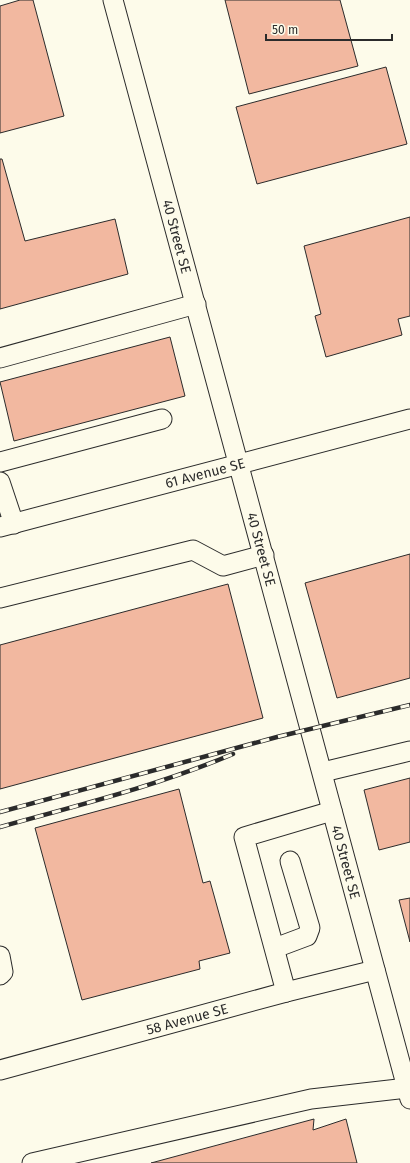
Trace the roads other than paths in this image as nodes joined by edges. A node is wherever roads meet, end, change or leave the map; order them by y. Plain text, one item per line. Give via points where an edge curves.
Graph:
1 (113, 0) edge
2 (196, 304) junction
3 (0, 358) edge
4 (162, 419) dead end
5 (410, 419) edge
6 (0, 462) edge
7 (240, 464) junction
8 (0, 482) edge
9 (7, 526) edge
10 (264, 555) junction
11 (0, 598) edge
12 (410, 751) edge
13 (322, 772) junction
14 (332, 811) junction
15 (290, 861) dead end
16 (275, 948) junction
17 (0, 956) edge
18 (375, 970) junction
19 (0, 975) edge
20 (286, 992) junction
21 (0, 1070) edge
22 (409, 1093) edge
23 (32, 1163) edge

1 - 2 street, 40 Street SE
2 - 3 street
2 - 7 street, 40 Street SE
4 - 6 street
5 - 7 street, 61 Avenue SE
7 - 9 street, 61 Avenue SE
7 - 10 street, 40 Street SE
8 - 9 street
10 - 11 street via 223,566 193,550
10 - 13 street, 40 Street SE
12 - 13 street
13 - 14 street, 40 Street SE
14 - 16 street via 244,837
14 - 18 street, 40 Street SE
15 - 16 street via 310,928 307,936
16 - 20 street
17 - 19 street via 3,972
18 - 20 street, 58 Avenue SE
18 - 22 street, 40 Street SE
20 - 21 street, 58 Avenue SE
22 - 23 street via 311,1099

